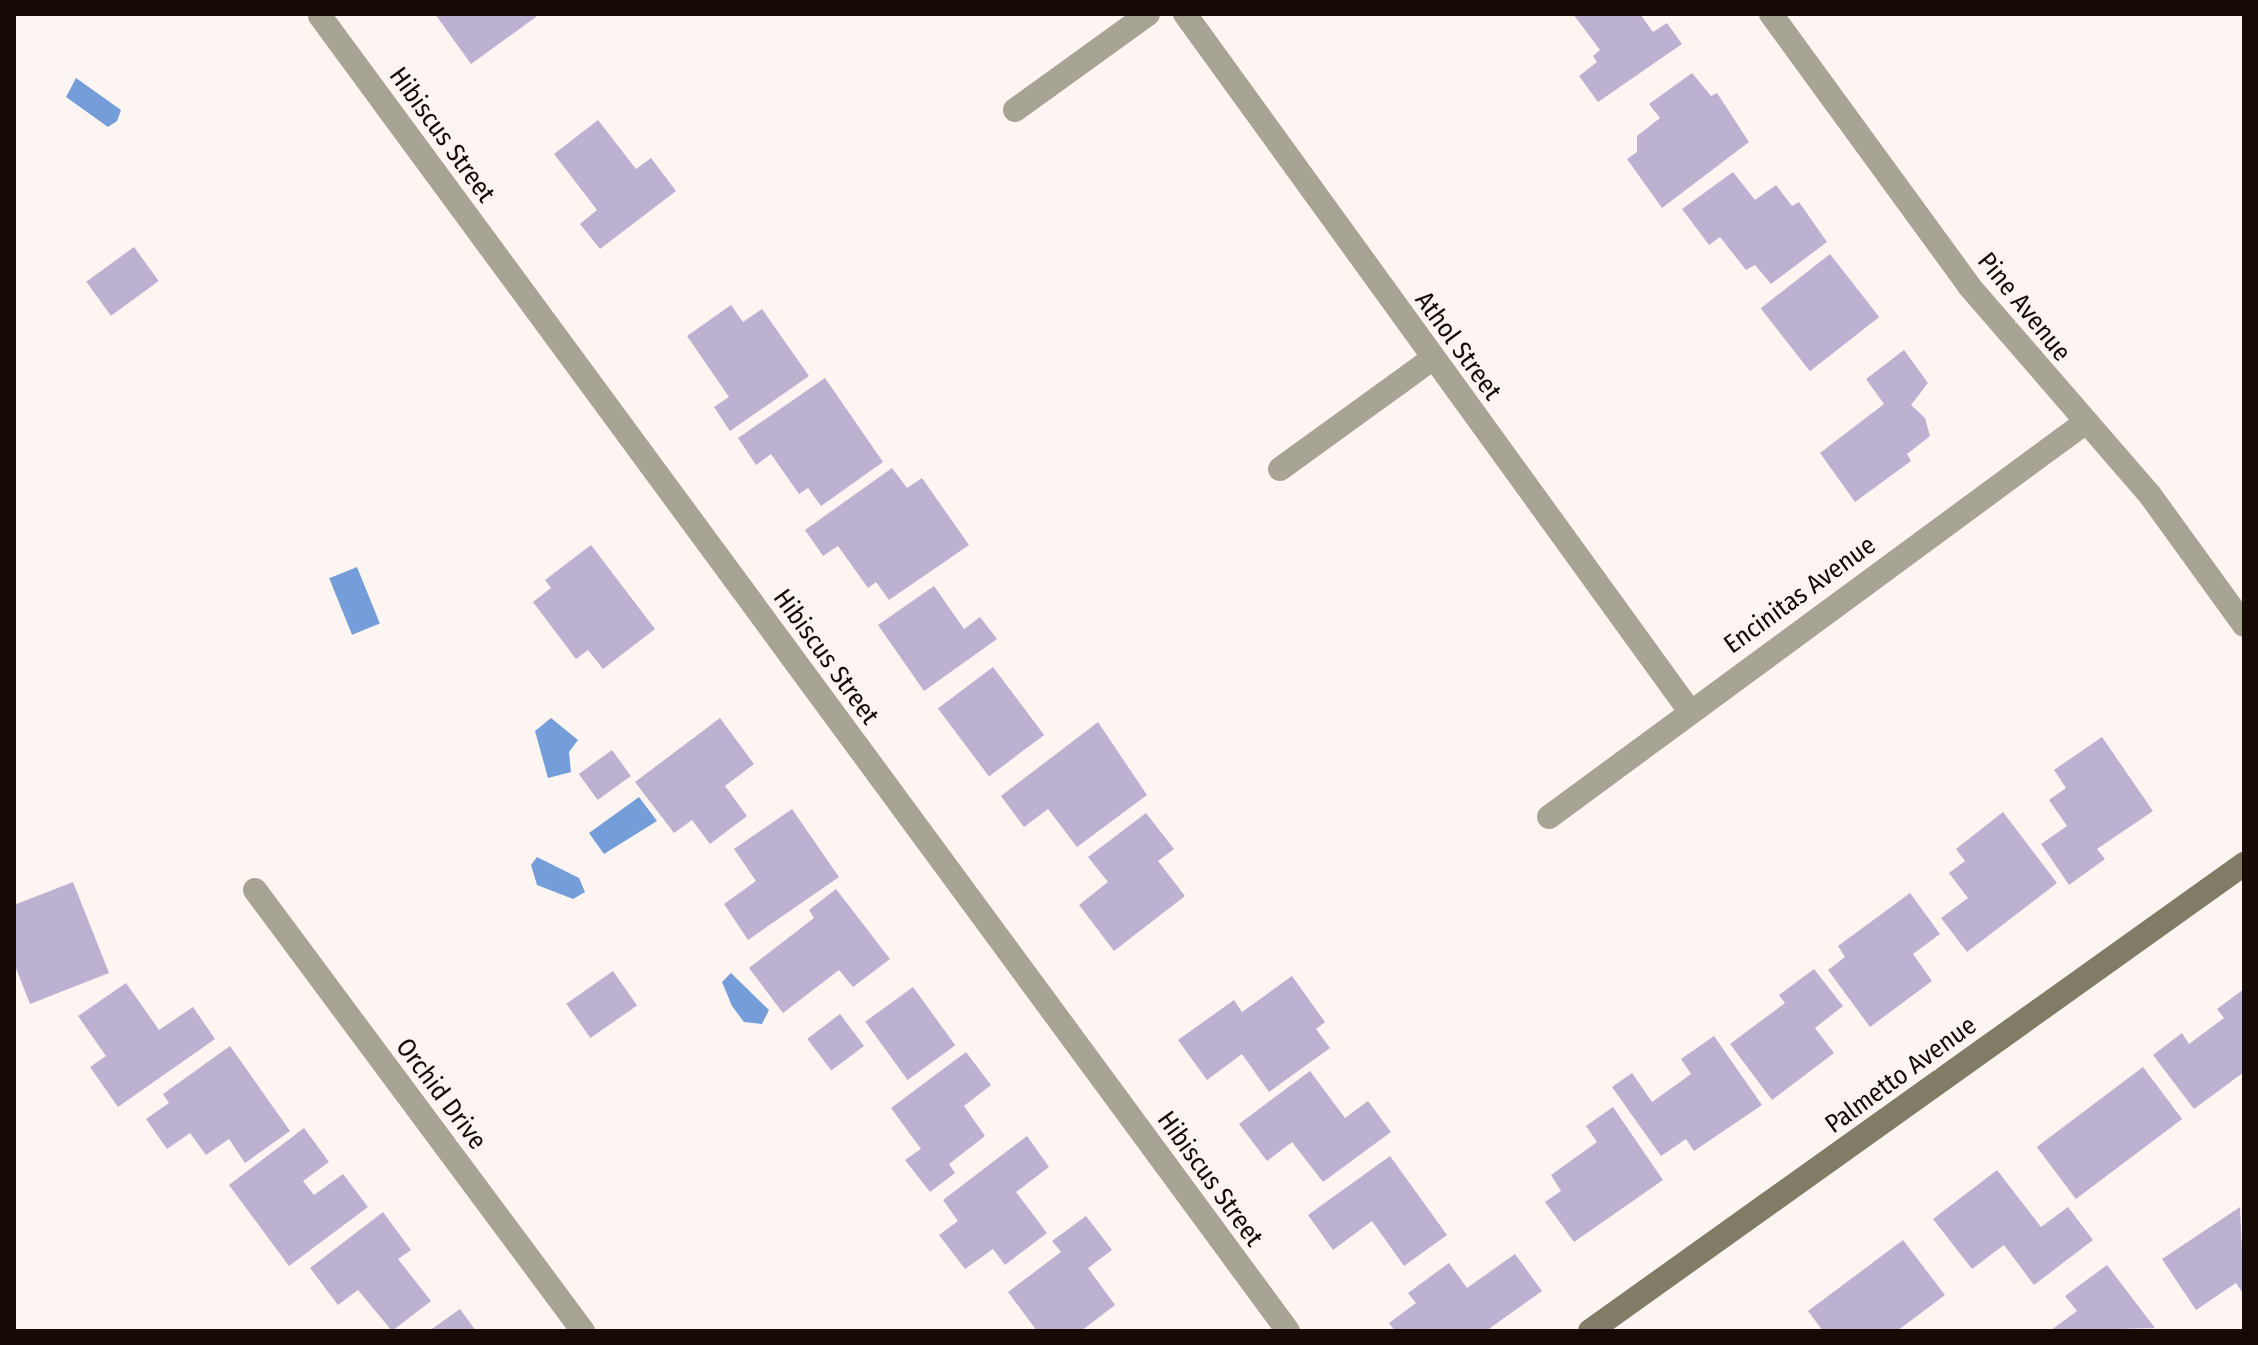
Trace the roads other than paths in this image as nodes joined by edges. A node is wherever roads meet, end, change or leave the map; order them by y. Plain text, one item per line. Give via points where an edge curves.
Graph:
1 (1148, 14) edge
2 (1185, 14) edge
3 (1771, 14) edge
4 (320, 16) dead end
5 (1015, 110) dead end
6 (1432, 359) junction
7 (2086, 422) junction
8 (1280, 469) dead end
9 (2244, 625) edge
10 (1689, 710) junction
11 (1549, 817) dead end
12 (2244, 864) edge
13 (255, 890) dead end
14 (583, 1331) edge
15 (1288, 1331) edge
16 (1590, 1331) edge

1 - 5 street
2 - 6 street, Athol Street
3 - 7 street, Pine Avenue via 1969,286
4 - 15 street, Hibiscus Street
6 - 8 street
6 - 10 street, Athol Street
7 - 9 street, Pine Avenue via 2150,495
7 - 10 street, Encinitas Avenue
10 - 11 street, Encinitas Avenue
12 - 16 street, Palmetto Avenue
13 - 14 street, Orchid Drive

